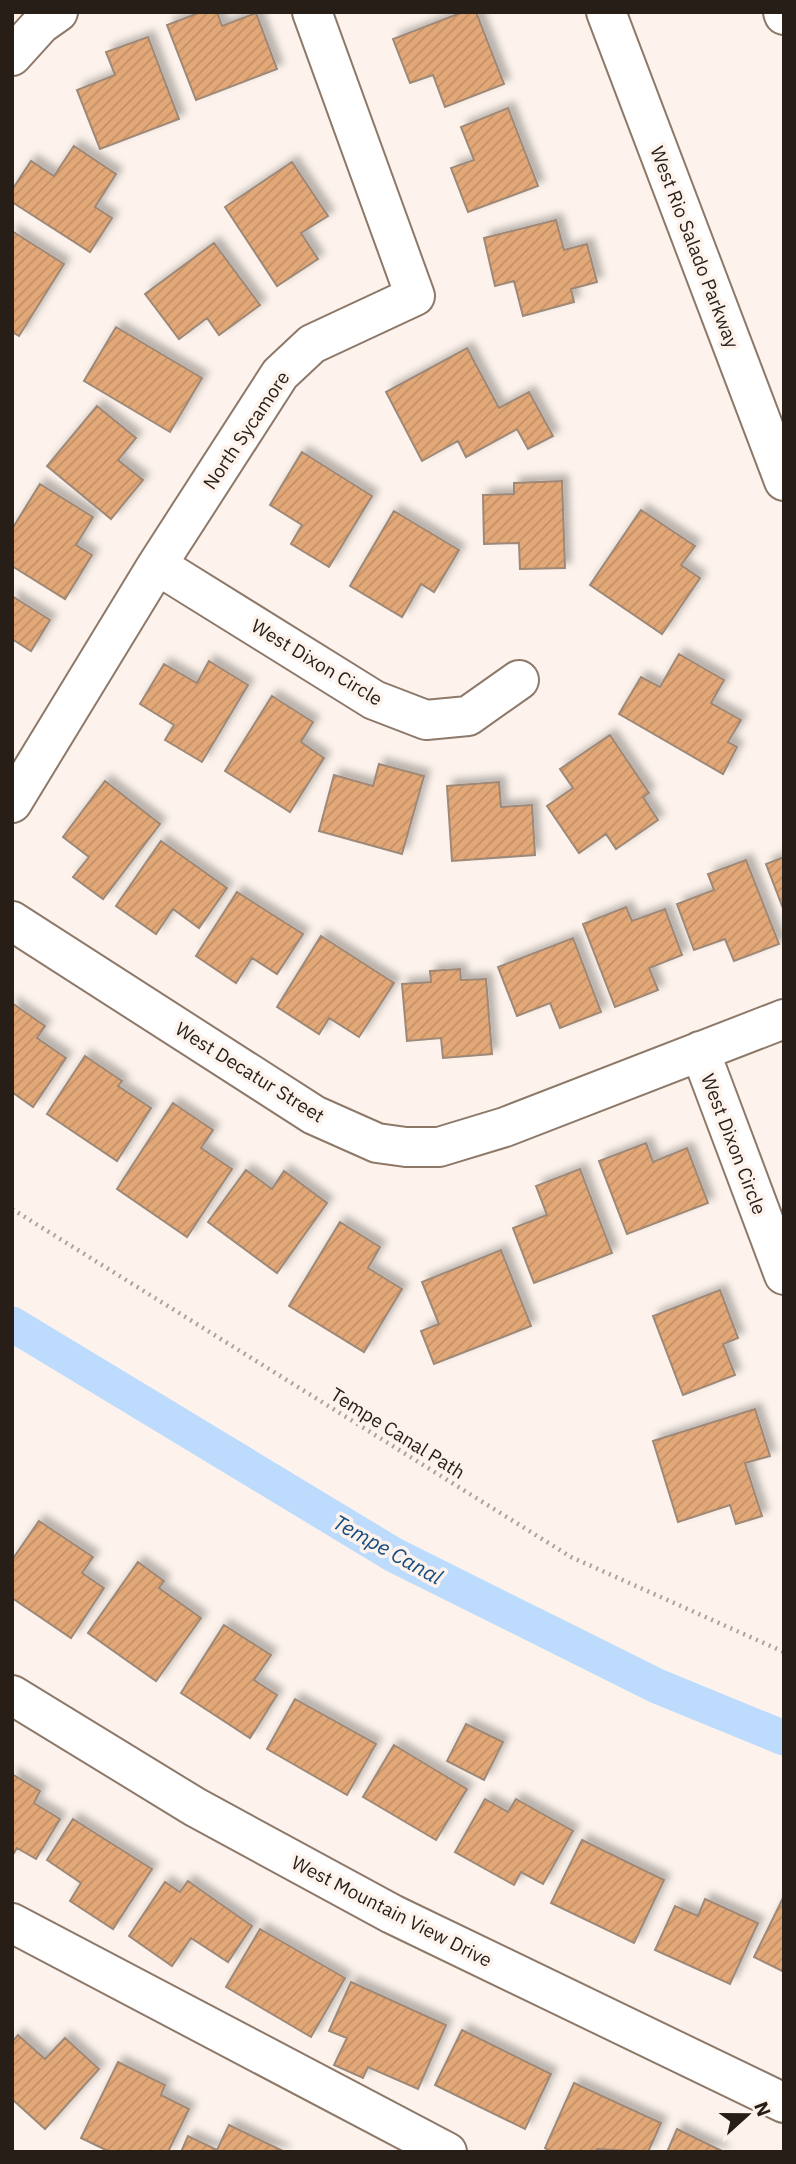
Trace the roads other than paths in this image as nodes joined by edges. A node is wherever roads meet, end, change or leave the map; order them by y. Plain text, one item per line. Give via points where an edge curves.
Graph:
1 (58, 12) edge
2 (312, 12) edge
3 (606, 12) edge
4 (12, 56) edge
5 (784, 481) edge
6 (157, 565) junction
7 (519, 680) dead end
8 (12, 803) edge
9 (12, 921) edge
10 (784, 1019) edge
11 (700, 1051) junction
12 (784, 1275) edge
13 (12, 1695) edge
14 (12, 1923) edge
15 (784, 2103) edge
16 (447, 2152) edge

1 - 4 street
2 - 6 street, North Sycamore via 415,296 312,344 280,374
3 - 5 street, West Rio Salado Parkway
6 - 7 street, West Dixon Circle via 374,700 426,720 468,716
6 - 8 street, North Sycamore
9 - 11 street, West Decatur Street via 314,1115 377,1143 439,1147 505,1127
10 - 11 street, West Decatur Street
11 - 12 street, West Dixon Circle
13 - 15 street, West Mountain View Drive via 195,1807 392,1914
14 - 16 street

